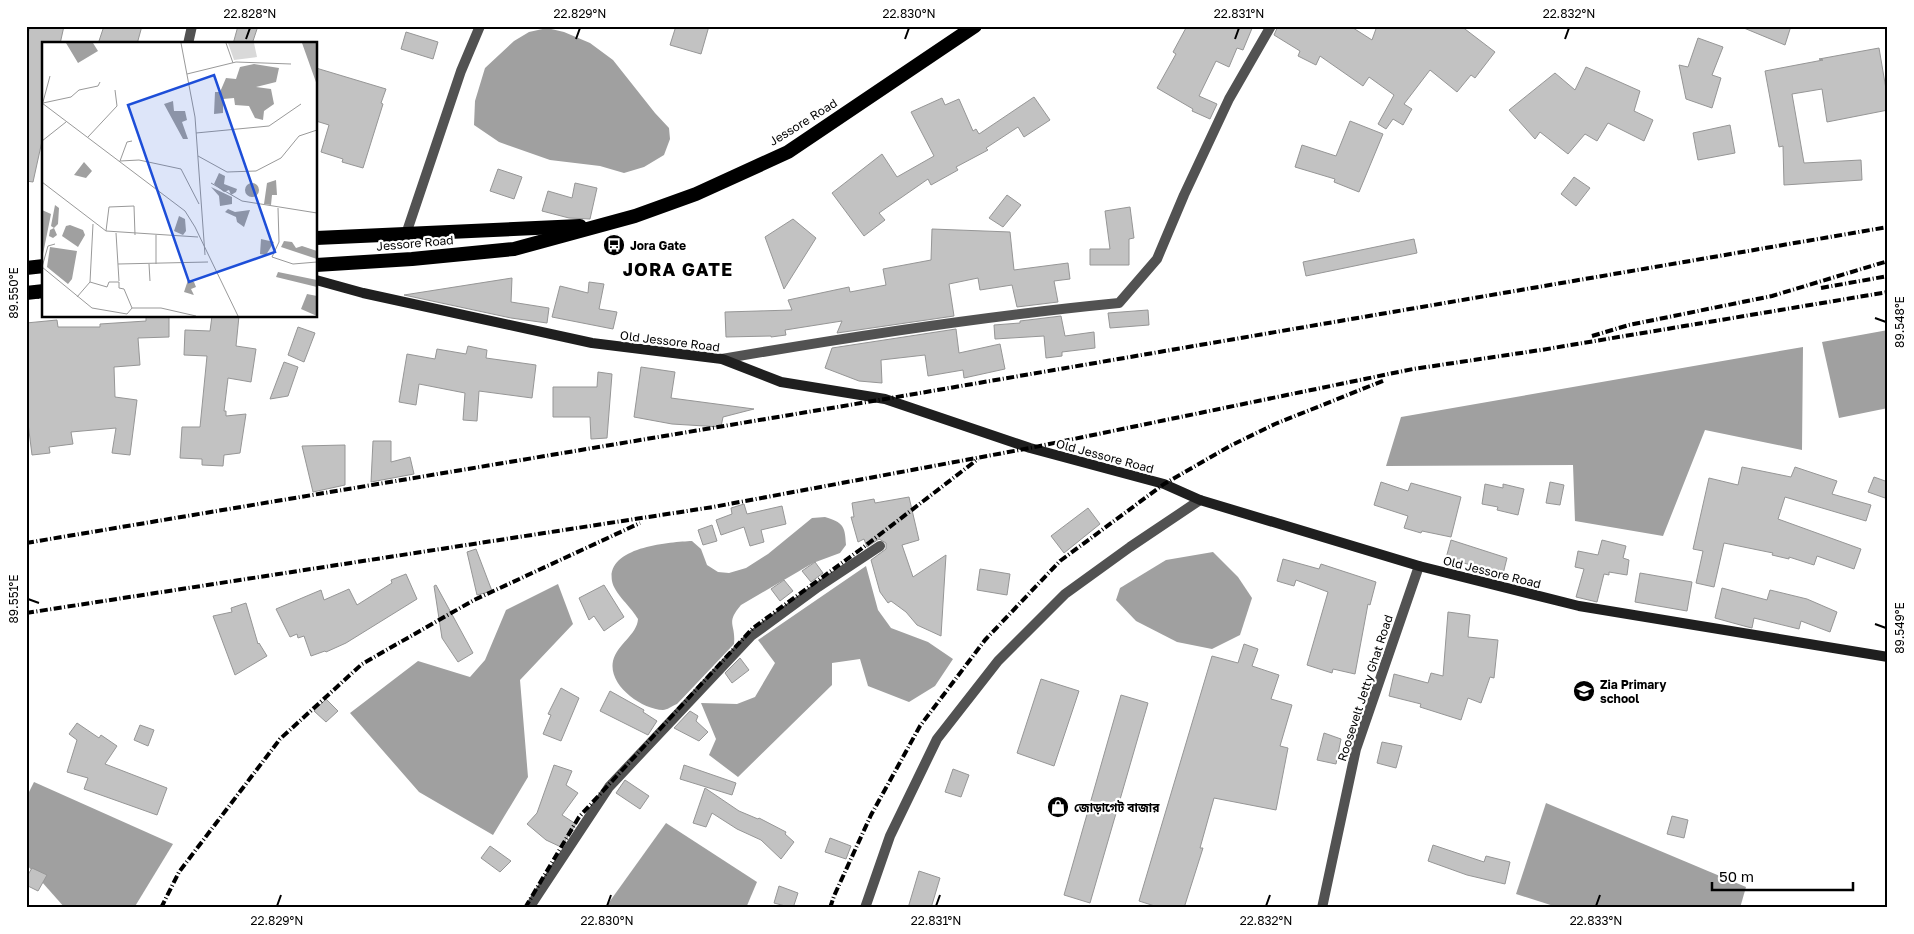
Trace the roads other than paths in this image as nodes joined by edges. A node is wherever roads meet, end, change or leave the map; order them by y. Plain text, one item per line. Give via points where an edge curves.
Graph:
1 (192, 26) edge
2 (480, 26) edge
3 (975, 26) edge
4 (1271, 26) edge
5 (188, 42) edge
6 (604, 225) junction
7 (406, 234) junction
8 (318, 238) edge
9 (318, 265) edge
10 (42, 266) edge
11 (26, 268) edge
12 (318, 281) edge
13 (42, 291) edge
14 (26, 293) edge
15 (722, 359) junction
16 (1200, 500) junction
17 (880, 546) dead end
18 (1419, 566) junction
19 (1888, 656) edge
20 (529, 908) edge
21 (865, 908) edge
22 (1322, 908) edge

1 - 5 street
2 - 7 street via 461,71
3 - 6 highway, Jessore Road via 788,152 696,194
4 - 15 street via 1228,99 1157,260 1118,303 839,338
6 - 7 highway, Jessore Road
6 - 9 highway, Jessore Road via 514,249
7 - 8 highway, Jessore Road
10 - 11 highway
12 - 15 main road, Old Jessore Road via 592,343
13 - 14 highway
15 - 16 main road, Old Jessore Road via 782,382 885,399 1030,448 1164,484
16 - 18 main road, Old Jessore Road
16 - 21 street via 1065,594 998,661 937,739 890,836
17 - 20 street via 751,636 609,787
18 - 19 main road, Old Jessore Road via 1579,606
18 - 22 street, Roosevelt Jetty Ghat Road via 1356,749

